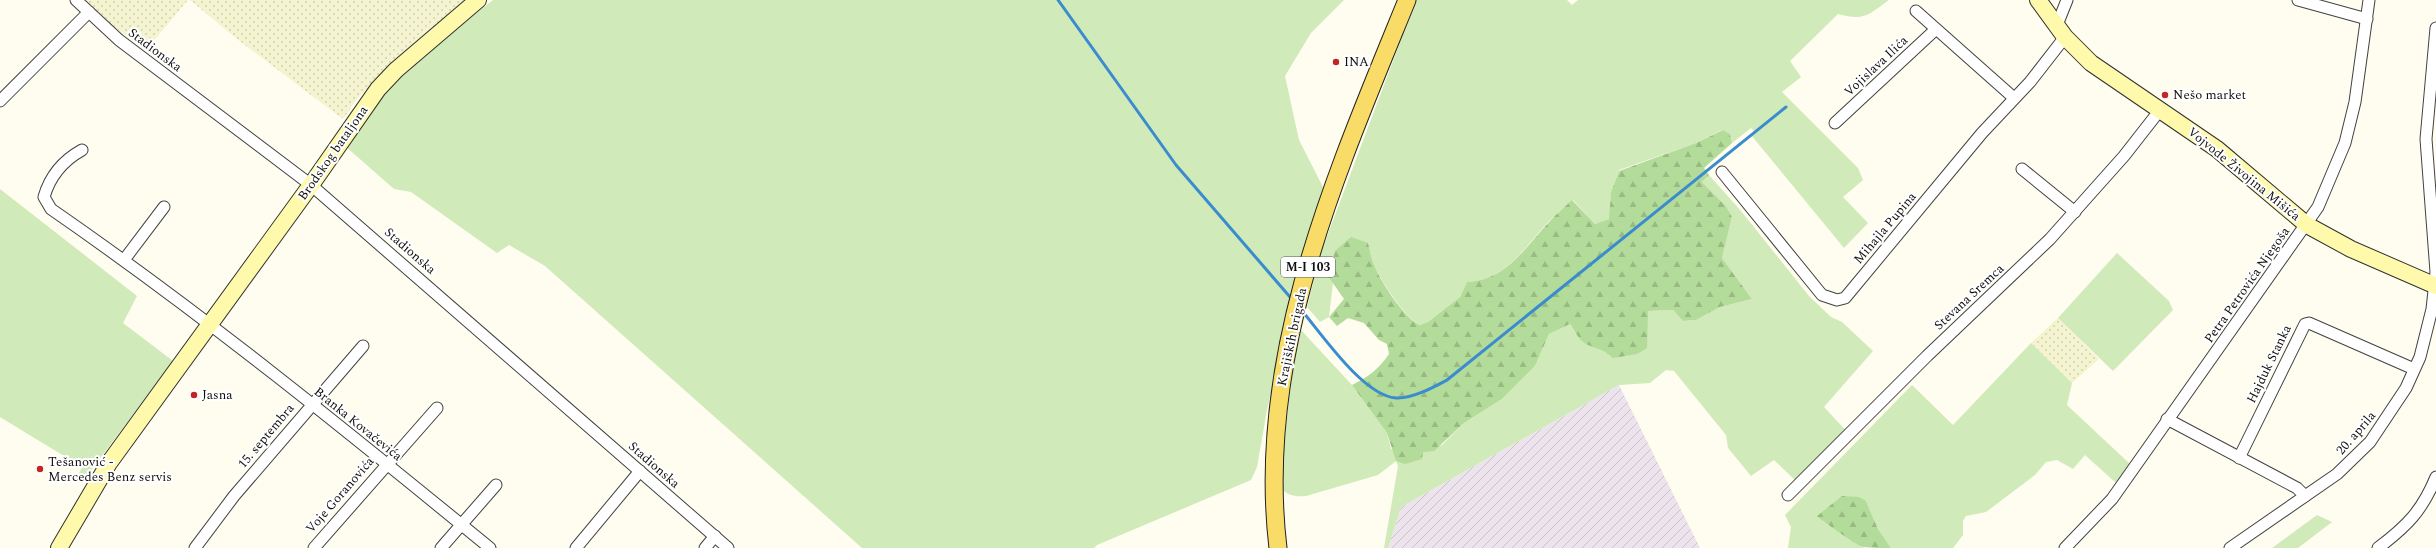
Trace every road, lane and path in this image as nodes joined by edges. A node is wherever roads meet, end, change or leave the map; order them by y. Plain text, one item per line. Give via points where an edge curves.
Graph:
1 (76, 0) edge
2 (478, 0) edge
3 (1407, 0) edge
4 (2038, 0) edge
5 (2067, 0) edge
6 (2298, 0) edge
7 (2369, 0) edge
8 (1916, 11) dead end
9 (89, 12) junction
10 (2367, 19) junction
11 (2436, 28) edge
12 (1935, 30) junction
13 (2061, 31) junction
14 (2014, 98) junction
15 (0, 101) edge
16 (2160, 110) junction
17 (1835, 123) dead end
18 (82, 150) dead end
19 (2022, 169) dead end
20 (1722, 172) dead end
21 (311, 185) junction
22 (164, 208) dead end
23 (2075, 212) junction
24 (2307, 225) junction
25 (124, 260) junction
26 (2436, 286) edge
27 (208, 324) junction
28 (363, 346) dead end
29 (2414, 369) junction
30 (311, 404) junction
31 (437, 408) dead end
32 (2167, 419) junction
33 (2239, 458) junction
34 (386, 464) junction
35 (640, 471) junction
36 (2436, 477) edge
37 (496, 485) dead end
38 (1788, 495) dead end
39 (2305, 496) junction
40 (462, 525) junction
41 (715, 536) junction
42 (59, 548) edge
43 (195, 548) edge
44 (314, 548) edge
45 (441, 548) edge
46 (490, 548) edge
47 (576, 548) edge
48 (705, 548) edge
49 (728, 548) edge
50 (1278, 548) edge
51 (2065, 548) edge
52 (2230, 548) edge
53 (2378, 548) edge

1 - 9 street, Stadionska
2 - 21 street, Brodskog bataljona via 396,70 378,89
3 - 50 main road, Krajiških brigada / M-I 103 via 1350,140 1292,323 1280,392 1273,463 1273,499
4 - 13 street, Vojvode Živojina Mišića
5 - 13 street, Mihajla Pupina
6 - 10 street
7 - 10 street, Petra Petrovića Njegoša
8 - 12 street
9 - 15 street
9 - 21 street, Stadionska via 119,40
10 - 24 street, Petra Petrovića Njegoša via 2355,102 2345,143 2333,174
11 - 26 street, 20. aprila via 2426,139
12 - 14 street
12 - 17 street, Vojislava Ilića
13 - 14 street, Mihajla Pupina via 2030,82
13 - 16 street, Vojvode Živojina Mišića via 2096,66
14 - 20 street, Mihajla Pupina via 1845,298 1837,300 1822,295
16 - 23 street, Stevana Sremca
16 - 24 street, Vojvode Živojina Mišića via 2217,149
18 - 25 street via 64,161 47,186 44,197 51,209
19 - 23 street
21 - 27 street, Brodskog bataljona
21 - 35 street, Stadionska
22 - 25 street
23 - 38 street, Stevana Sremca
24 - 26 street, Vojvode Živojina Mišića via 2351,249
24 - 32 street, Petra Petrovića Njegoša
25 - 27 street
26 - 29 street, 20. aprila via 2422,350
27 - 30 street, Branka Kovačevića
27 - 42 street, Brodskog bataljona via 109,463
28 - 30 street, 15. septembra
29 - 33 street, Hajduk Stanka via 2309,323 2305,324
29 - 39 street, 20. aprila via 2406,388 2370,442 2337,474
30 - 34 street, Branka Kovačevića
30 - 43 street, 15. septembra via 234,496
31 - 34 street, Voje Goranovića
32 - 33 street
32 - 51 street, Petra Petrovića Njegoša via 2112,499
33 - 39 street via 2297,488
34 - 40 street, Branka Kovačevića
34 - 44 street, Voje Goranovića
35 - 41 street, Stadionska
35 - 47 street
36 - 53 street via 2426,500 2416,514
37 - 40 street
39 - 52 street, 20. aprila
40 - 45 street
40 - 46 street, Branka Kovačevića
41 - 48 street
41 - 49 street, Stadionska

